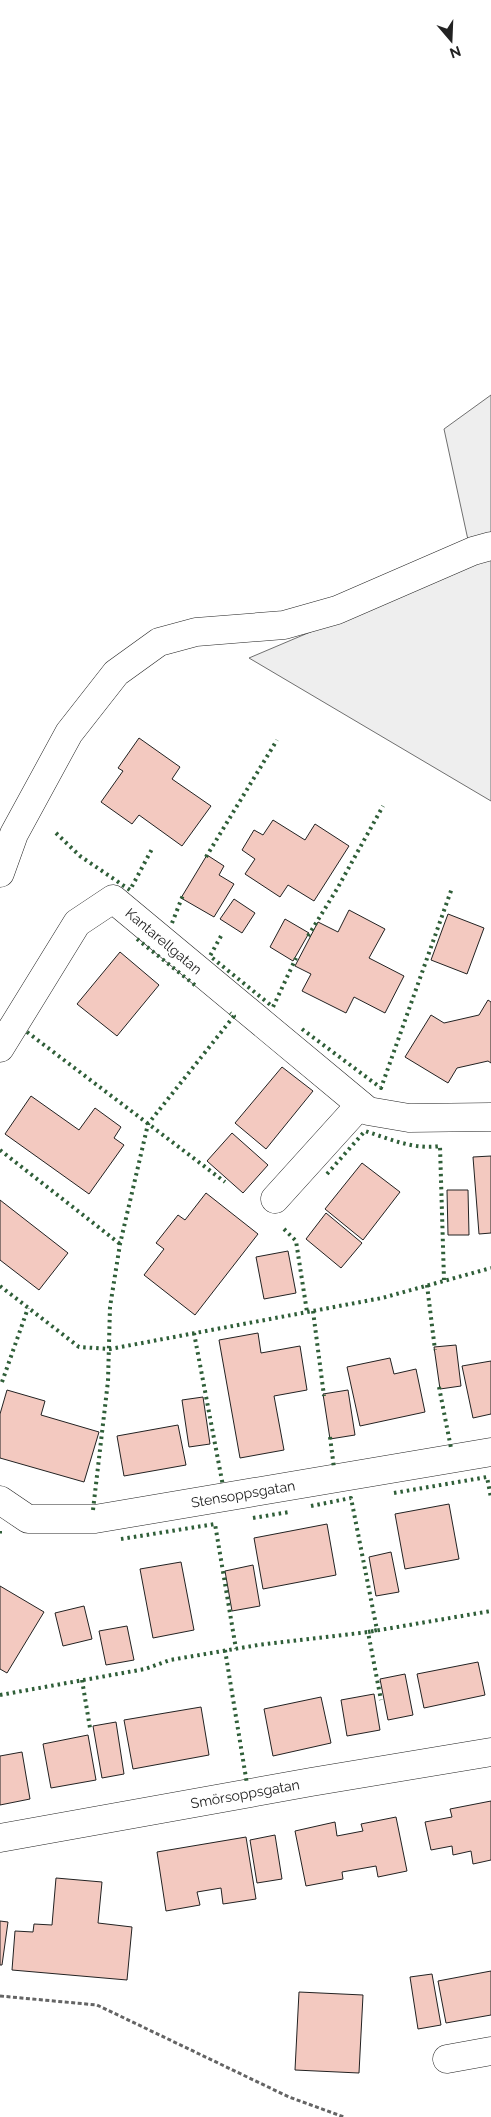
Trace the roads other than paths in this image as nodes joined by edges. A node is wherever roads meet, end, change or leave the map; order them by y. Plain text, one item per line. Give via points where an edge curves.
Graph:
1 (491, 546) edge
2 (0, 873) edge
3 (0, 1048) edge
4 (360, 1104) junction
5 (491, 1117) edge
6 (275, 1199) dead end
7 (491, 1452) edge
8 (0, 1500) edge
9 (491, 1752) edge
10 (0, 1838) edge
11 (491, 2051) edge
12 (447, 2059) dead end

1 - 2 street via 337,610 284,625 196,632 159,642 116,672 69,733 14,834
3 - 4 street, Kantarellgatan via 77,923 113,900
4 - 5 street, Kantarellgatan via 368,1111 409,1118
4 - 6 street
7 - 8 street, Stensoppsgatan via 95,1519 28,1519
9 - 10 street, Smörsoppsgatan
11 - 12 street

